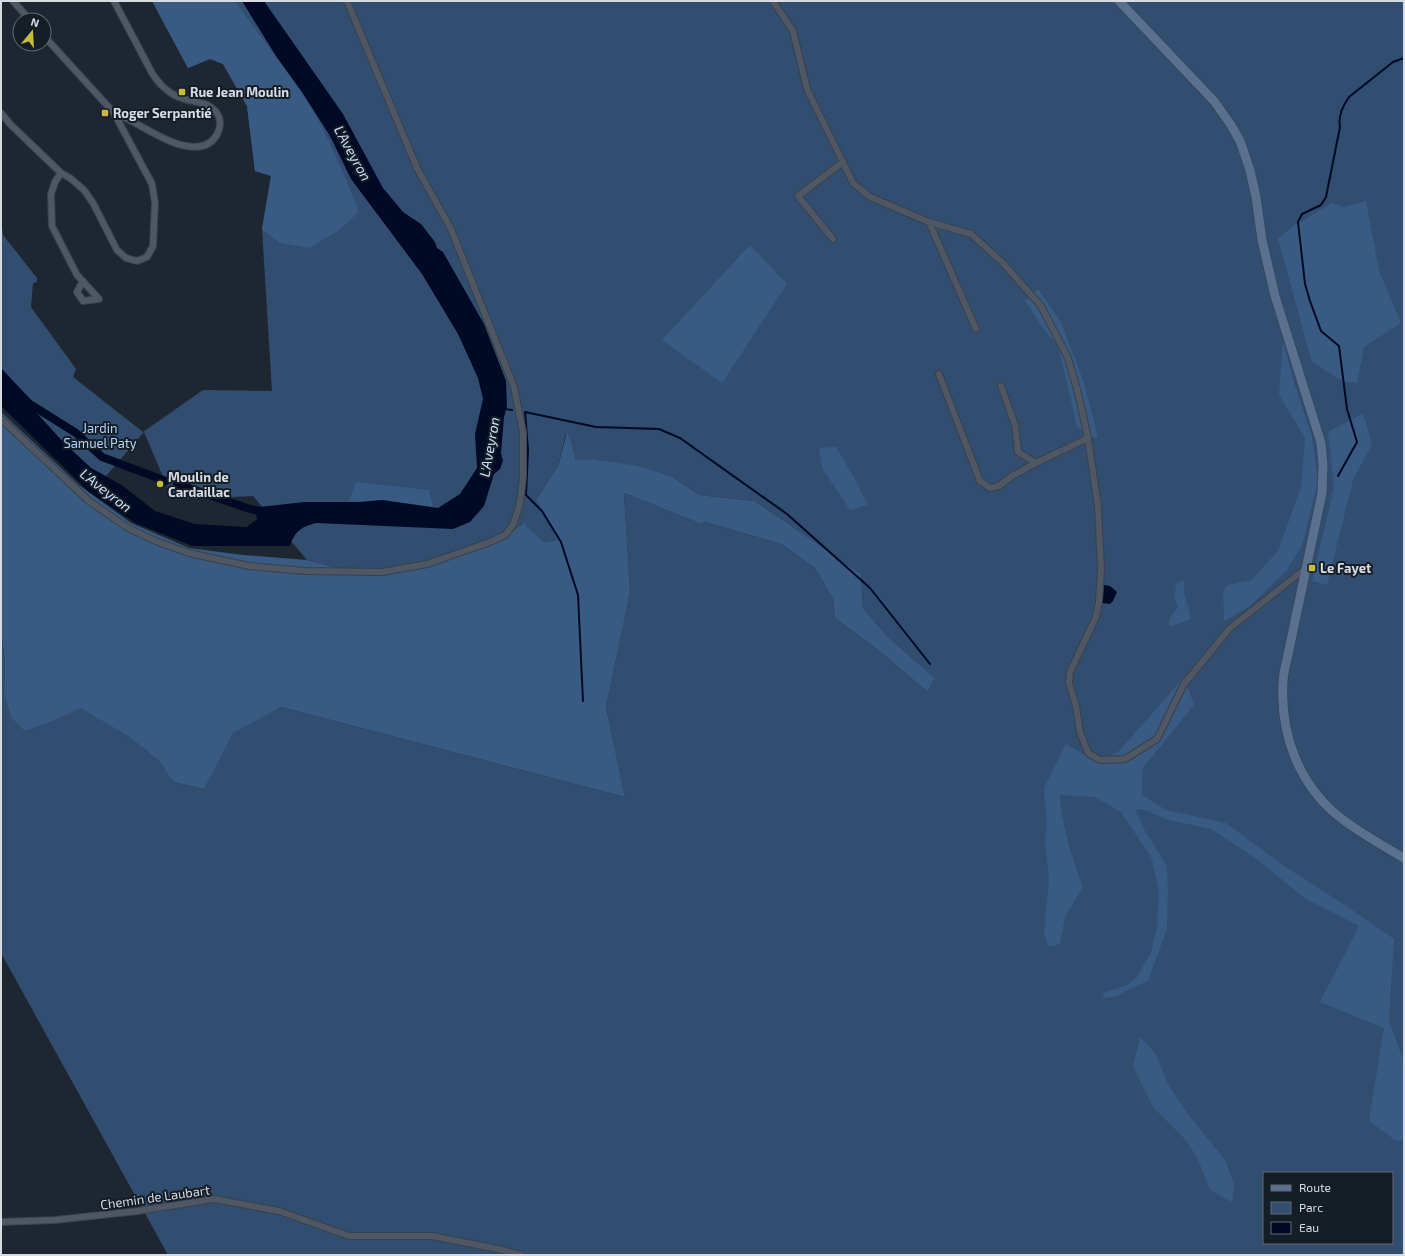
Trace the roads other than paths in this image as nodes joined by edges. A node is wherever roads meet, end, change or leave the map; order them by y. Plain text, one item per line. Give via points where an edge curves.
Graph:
1 (13, 1) edge
2 (114, 1) edge
3 (347, 1) edge
4 (773, 1) edge
5 (1119, 1) edge
6 (23, 12) edge
7 (52, 45) edge
8 (1, 113) edge
9 (114, 113) junction
10 (843, 162) junction
11 (61, 173) junction
12 (929, 222) junction
13 (833, 239) dead end
14 (83, 282) dead end
15 (976, 329) dead end
16 (939, 374) dead end
17 (1001, 386) dead end
18 (1, 419) edge
19 (1088, 438) junction
20 (1036, 463) junction
21 (1305, 568) junction
22 (1404, 858) edge
23 (1, 1222) edge
24 (521, 1255) edge

1 - 6 street
2 - 9 street via 159,84 176,96 203,102 214,109 220,119 218,134 212,143 194,147 173,142
3 - 18 street via 417,168 451,229 514,386 522,432 523,477 513,525 505,535 427,564 382,572 306,571 249,566 189,553 128,528 89,500
4 - 10 street via 793,31 807,89
5 - 21 street via 1214,101 1231,124 1250,170 1275,296 1321,443 1322,493
7 - 9 street
8 - 11 street
9 - 11 street via 152,184 155,203 153,246 147,257 137,261 126,258 117,250 84,190
10 - 12 street via 853,183 870,197
10 - 13 street via 798,196
11 - 14 street via 51,194 52,226
12 - 15 street
12 - 19 street via 971,234 1003,263 1041,306 1068,358
16 - 20 street via 980,481 990,488 999,486
17 - 20 street via 1015,425 1018,452
19 - 20 street
19 - 21 street via 1098,507 1101,569 1099,601 1096,617 1070,672 1069,683 1080,732 1088,753 1100,760 1125,759 1158,739 1184,684 1230,628
21 - 22 street via 1283,682 1283,708 1293,755 1304,777 1320,798 1341,818 1364,835
23 - 24 street, Chemin de Laubart via 55,1220 214,1199 279,1210 349,1236 432,1236

